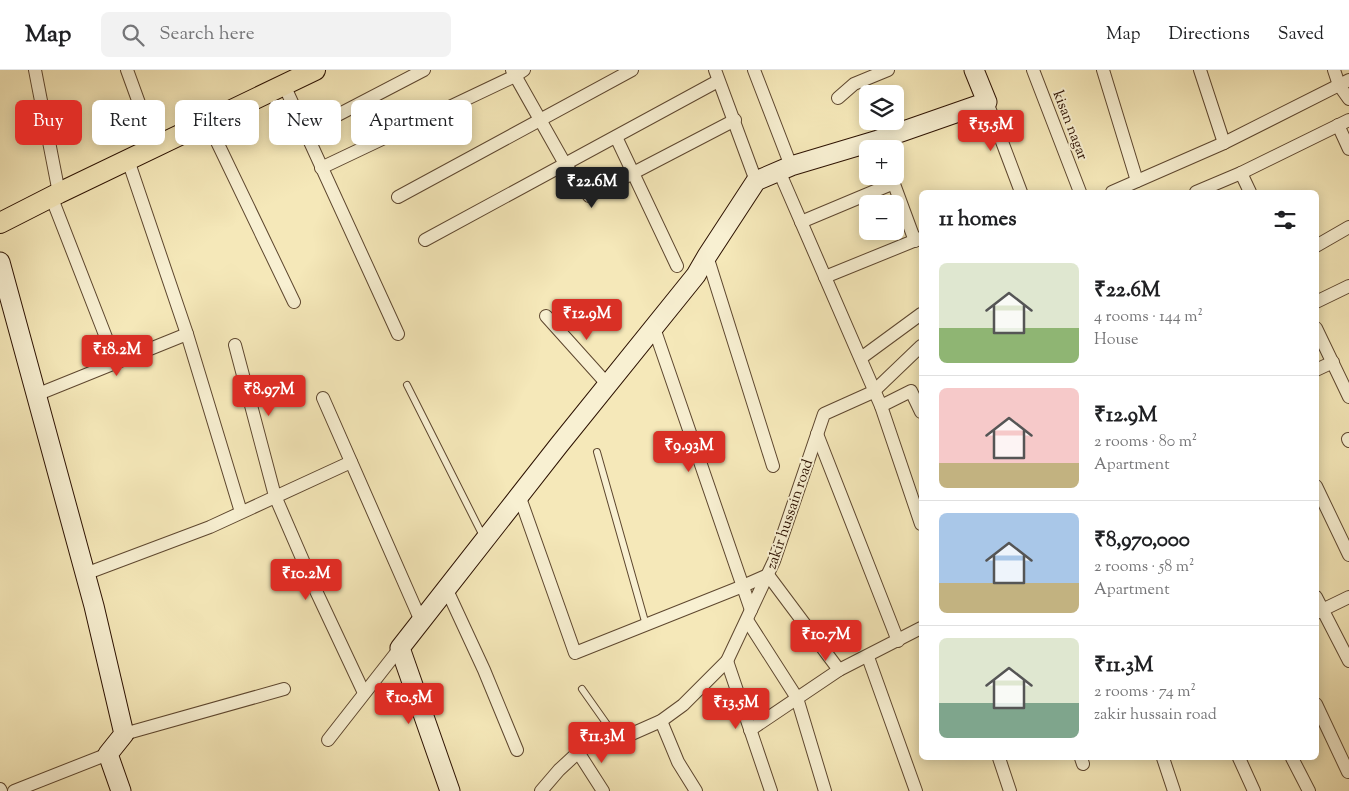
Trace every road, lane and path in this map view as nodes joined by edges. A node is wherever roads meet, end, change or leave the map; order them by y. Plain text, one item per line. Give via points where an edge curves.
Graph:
1 (35, 70) edge
2 (127, 70) edge
3 (315, 70) edge
4 (424, 70) edge
5 (632, 70) edge
6 (754, 70) edge
7 (888, 70) edge
8 (974, 70) edge
9 (1033, 70) edge
10 (1103, 70) edge
11 (1200, 70) edge
12 (1334, 70) edge
13 (517, 72) edge
14 (716, 76) edge
15 (1344, 82) edge
16 (284, 86) junction
17 (838, 98) dead end
18 (1349, 99) edge
19 (253, 100) edge
20 (290, 100) edge
21 (987, 102) junction
22 (341, 113) edge
23 (540, 120) junction
24 (735, 120) junction
25 (1344, 122) edge
26 (616, 136) junction
27 (175, 137) edge
28 (890, 140) edge
29 (1224, 143) junction
30 (219, 145) edge
31 (311, 145) edge
32 (155, 147) junction
33 (859, 150) edge
34 (1349, 150) edge
35 (128, 160) junction
36 (565, 164) junction
37 (321, 168) junction
38 (785, 169) junction
39 (633, 173) junction
40 (1241, 173) junction
41 (756, 181) junction
42 (1137, 181) junction
43 (881, 185) edge
44 (894, 185) edge
45 (1020, 190) edge
46 (1079, 190) edge
47 (1117, 190) edge
48 (1201, 190) edge
49 (1249, 190) edge
50 (55, 194) junction
51 (398, 197) dead end
52 (0, 222) edge
53 (801, 222) junction
54 (1349, 227) edge
55 (425, 240) dead end
56 (918, 240) edge
57 (1319, 244) edge
58 (707, 256) junction
59 (0, 262) edge
60 (677, 266) dead end
61 (825, 277) junction
62 (1349, 286) edge
63 (1319, 301) edge
64 (294, 302) dead end
65 (919, 315) edge
66 (546, 316) dead end
67 (654, 328) junction
68 (187, 334) junction
69 (398, 334) dead end
70 (1319, 334) edge
71 (235, 345) dead end
72 (919, 348) edge
73 (861, 358) junction
74 (1333, 362) junction
75 (116, 363) junction
76 (1319, 369) edge
77 (608, 384) junction
78 (407, 385) dead end
79 (874, 392) junction
80 (36, 395) junction
81 (1349, 397) edge
82 (323, 398) dead end
83 (881, 406) junction
84 (919, 407) edge
85 (817, 434) junction
86 (597, 452) dead end
87 (351, 462) junction
88 (773, 466) dead end
89 (1319, 492) edge
90 (275, 496) junction
91 (519, 496) junction
92 (241, 512) junction
93 (919, 518) edge
94 (484, 540) junction
95 (1349, 555) edge
96 (85, 574) junction
97 (768, 575) junction
98 (743, 586) junction
99 (446, 588) junction
100 (1349, 597) edge
101 (1319, 611) edge
102 (749, 615) junction
103 (421, 621) junction
104 (646, 625) junction
105 (919, 629) edge
106 (898, 641) junction
107 (400, 648) junction
108 (868, 657) junction
109 (727, 661) junction
110 (1349, 661) edge
111 (839, 670) junction
112 (284, 689) dead end
113 (582, 689) dead end
114 (364, 693) junction
115 (797, 698) junction
116 (1319, 710) edge
117 (661, 721) junction
118 (750, 730) junction
119 (124, 734) junction
120 (328, 740) dead end
121 (618, 740) junction
122 (517, 750) dead end
123 (578, 752) junction
124 (108, 754) junction
125 (1000, 760) edge
126 (1164, 760) edge
127 (1240, 760) edge
128 (1293, 760) edge
129 (1348, 772) edge
130 (14, 791) edge
131 (121, 791) edge
132 (450, 791) edge
133 (541, 791) edge
134 (603, 791) edge
135 (696, 791) edge
136 (771, 791) edge
137 (826, 791) edge
138 (916, 791) edge
139 (1010, 791) edge
140 (1174, 791) edge
141 (1254, 791) edge
142 (1309, 791) edge

1 - 50 street
2 - 32 street
3 - 16 main road
4 - 22 street
5 - 23 street
6 - 38 street
7 - 17 street via 854,84
8 - 21 street
9 - 46 street, kisan nagar
10 - 42 street
11 - 29 street
12 - 15 street
13 - 23 street
13 - 37 street
14 - 24 street
14 - 26 street
15 - 18 street
15 - 29 street
16 - 19 main road
16 - 20 street
21 - 28 street
21 - 45 street
23 - 36 street
23 - 51 street
24 - 39 street
24 - 41 street
25 - 34 street
25 - 40 street
26 - 36 street
26 - 39 street
27 - 32 main road
29 - 42 street
30 - 64 street
31 - 37 street
32 - 35 main road
33 - 38 street
35 - 50 main road
35 - 68 street
36 - 39 street via 589,196
36 - 55 street
37 - 69 street
38 - 41 street
38 - 53 street
39 - 60 street
40 - 48 street
40 - 49 street
41 - 58 street
42 - 47 street
43 - 53 street
44 - 56 street
50 - 52 main road
50 - 75 street
53 - 61 street
54 - 57 street
56 - 61 street
58 - 67 street
58 - 88 street
59 - 80 street
61 - 73 street
62 - 63 street
65 - 73 street
66 - 77 street
67 - 77 street
67 - 98 street
68 - 75 street
68 - 92 street
70 - 74 street
71 - 90 street
72 - 79 street
73 - 79 street
74 - 76 street
74 - 81 street
75 - 80 street
77 - 91 street
78 - 94 lane
79 - 83 street
79 - 85 street, zakir hussain road via 824,414
80 - 96 street
82 - 87 street
83 - 84 street via 912,391
83 - 93 street
85 - 97 street, zakir hussain road
85 - 106 street
86 - 104 lane
87 - 90 street
87 - 103 street
89 - 95 street
90 - 92 street
90 - 114 street
91 - 94 street
91 - 104 street via 574,653
92 - 96 street
94 - 99 street
96 - 119 street
97 - 98 street
97 - 102 street, zakir hussain road
97 - 111 street
98 - 102 street
98 - 104 street
99 - 103 street
99 - 122 street
100 - 101 street
101 - 110 street
102 - 109 street, zakir hussain road
102 - 115 street
103 - 107 street
105 - 106 street
106 - 108 street
107 - 114 street
107 - 132 street
108 - 111 street
108 - 138 street
109 - 117 street, zakir hussain road
109 - 118 street
111 - 115 street
112 - 119 street
113 - 121 lane
114 - 120 street
115 - 118 street
115 - 137 street
116 - 129 street
117 - 121 street, zakir hussain road
117 - 135 street via 678,762
118 - 136 street
119 - 124 street
121 - 123 street, zakir hussain road via 585,746
123 - 133 street, zakir hussain road
123 - 134 street
124 - 130 street
124 - 131 street
125 - 139 street
126 - 140 street
127 - 141 street
128 - 142 street

